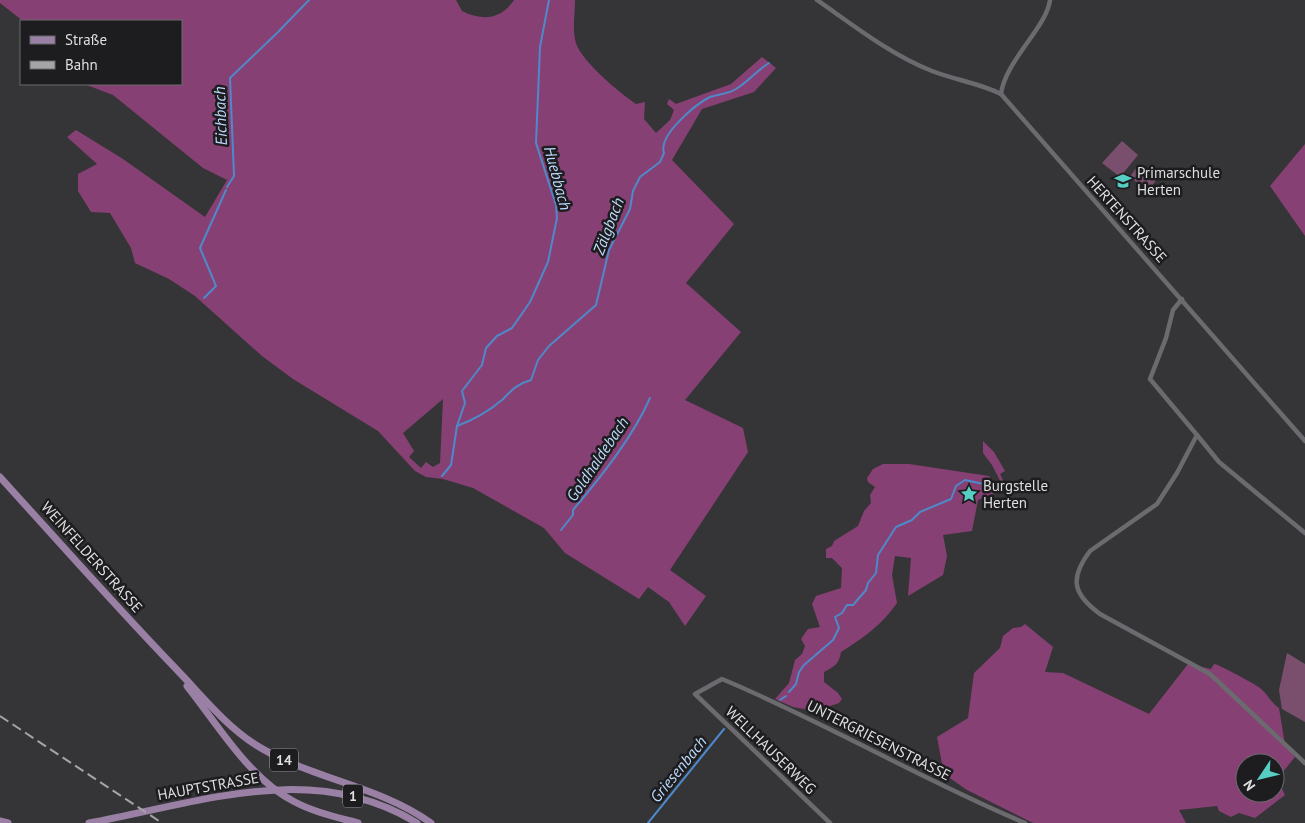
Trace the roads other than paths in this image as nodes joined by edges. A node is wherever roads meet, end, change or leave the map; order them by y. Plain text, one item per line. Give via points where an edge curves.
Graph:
1 (817, 0) edge
2 (1050, 0) edge
3 (1002, 94) junction
4 (1182, 299) junction
5 (1197, 435) junction
6 (1305, 441) edge
7 (0, 477) edge
8 (1305, 533) edge
9 (164, 656) junction
10 (695, 694) joint
11 (1305, 764) edge
12 (0, 821) edge
13 (8, 823) edge
14 (89, 823) edge
15 (358, 823) edge
16 (417, 823) edge
17 (431, 823) edge
18 (830, 823) edge
19 (1025, 823) edge

1 - 3 street via 906,58 932,71 983,85
2 - 3 street via 1016,58 1002,86
3 - 4 street, HERTENSTRASSE
4 - 5 street via 1173,310 1150,379
4 - 6 street, HERTENSTRASSE
5 - 8 street via 1219,462
5 - 11 street via 1157,504 1090,551 1076,581 1077,591 1086,604 1100,614 1210,674
7 - 9 main road, WEINFELDERSTRASSE / 14
9 - 15 main road, WEINFELDERSTRASSE / 14 via 268,785 304,807
9 - 17 main road, WEINFELDERSTRASSE / 14 via 221,716 253,743 305,769 392,801
10 - 18 street, WELLHAUSERWEG
10 - 19 street, UNTERGRIESENSTRASSE via 722,679 777,702 973,801
12 - 13 main road
14 - 16 main road, HAUPTSTRASSE / 1 via 264,790 306,788 348,795 386,807

